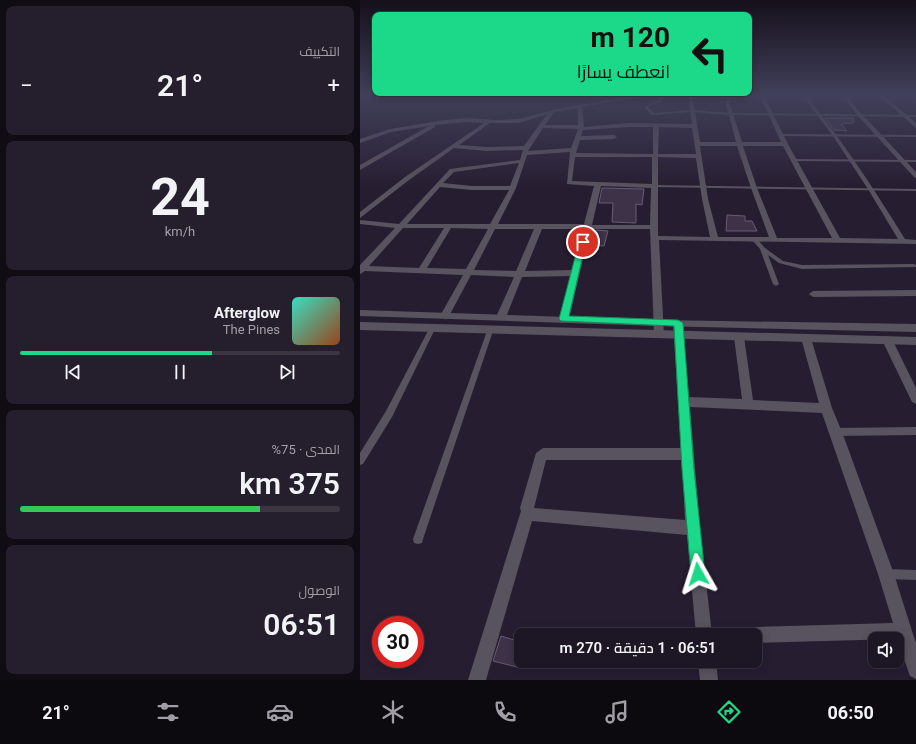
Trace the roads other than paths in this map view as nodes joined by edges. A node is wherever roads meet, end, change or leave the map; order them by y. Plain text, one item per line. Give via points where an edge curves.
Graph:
1 (656, 125) edge
2 (422, 126) edge
3 (433, 126) edge
4 (484, 126) edge
5 (542, 126) joint
6 (638, 126) edge
7 (684, 126) edge
8 (694, 126) joint
9 (734, 126) edge
10 (776, 126) edge
11 (827, 126) edge
12 (870, 126) edge
13 (581, 128) junction
14 (835, 135) junction
15 (878, 135) junction
16 (781, 136) junction
17 (916, 136) edge
18 (614, 137) dead end
19 (579, 138) junction
20 (360, 140) edge
21 (697, 144) junction
22 (740, 144) junction
23 (785, 144) junction
24 (454, 146) junction
25 (526, 151) junction
26 (573, 152) junction
27 (655, 156) junction
28 (699, 156) junction
29 (793, 160) junction
30 (850, 160) junction
31 (524, 161) junction
32 (904, 161) junction
33 (916, 161) edge
34 (360, 168) edge
35 (916, 176) edge
36 (598, 184) junction
37 (438, 185) junction
38 (655, 186) junction
39 (704, 187) junction
40 (513, 188) junction
41 (754, 188) junction
42 (808, 188) junction
43 (871, 189) junction
44 (916, 190) edge
45 (360, 216) edge
46 (360, 222) edge
47 (400, 226) junction
48 (449, 226) junction
49 (493, 226) junction
50 (539, 227) junction
51 (587, 227) junction
52 (654, 227) junction
53 (655, 238) junction
54 (714, 238) junction
55 (755, 240) junction
56 (774, 240) junction
57 (838, 240) junction
58 (903, 242) junction
59 (916, 242) edge
60 (763, 249) junction
61 (914, 266) dead end
62 (361, 269) edge
63 (422, 269) junction
64 (467, 272) junction
65 (575, 273) junction
66 (520, 274) junction
67 (776, 284) dead end
68 (916, 293) edge
69 (813, 294) dead end
70 (360, 313) edge
71 (445, 316) junction
72 (501, 317) junction
73 (564, 319) junction
74 (659, 323) junction
75 (360, 326) edge
76 (432, 328) junction
77 (916, 328) edge
78 (679, 329) junction
79 (490, 331) junction
80 (659, 335) junction
81 (739, 337) junction
82 (806, 338) junction
83 (887, 340) junction
84 (916, 341) edge
85 (916, 399) edge
86 (684, 402) junction
87 (748, 405) junction
88 (826, 408) junction
89 (916, 431) edge
90 (836, 432) junction
91 (687, 454) junction
92 (360, 461) edge
93 (528, 512) junction
94 (693, 528) junction
95 (418, 539) dead end
96 (886, 574) junction
97 (916, 575) edge
98 (703, 628) edge
99 (904, 631) junction
100 (762, 635) edge
101 (708, 668) edge
102 (916, 670) edge
103 (477, 680) edge
104 (709, 680) edge

1 - 27 street
2 - 20 street
3 - 34 street
4 - 24 street
5 - 13 street
5 - 25 street
6 - 13 street
7 - 8 street
8 - 21 street
9 - 22 street
10 - 16 street
11 - 14 street
12 - 15 street
13 - 19 street
14 - 15 lane
14 - 16 lane
14 - 30 street
15 - 17 lane
15 - 32 street
16 - 23 street
18 - 19 street
19 - 26 street
21 - 22 street
21 - 28 street
22 - 23 street
22 - 41 street
23 - 29 street
24 - 25 street
24 - 45 street via 378,199
25 - 26 street
25 - 31 street
26 - 27 street
26 - 36 street via 569,183
27 - 28 street
27 - 38 street
28 - 39 street
29 - 30 lane
29 - 42 street
30 - 32 lane
30 - 43 street
31 - 37 street via 452,170
31 - 40 street
32 - 33 lane
32 - 35 street
36 - 38 street
36 - 51 street
37 - 40 street
37 - 47 street
38 - 39 lane
38 - 52 street
39 - 41 lane
39 - 54 street
40 - 49 street
41 - 42 lane
41 - 56 street
42 - 43 lane
42 - 57 street
43 - 44 lane
43 - 58 street
46 - 47 street
47 - 48 street
47 - 62 street
48 - 49 street
48 - 63 street
49 - 50 street
49 - 64 street
50 - 51 street
50 - 66 street
51 - 52 street
51 - 65 street
52 - 53 street
53 - 54 street
53 - 74 street
54 - 55 street
55 - 56 street
55 - 60 lane
56 - 57 street
57 - 58 street
58 - 59 street
60 - 61 lane via 781,262 802,267
60 - 67 lane
62 - 63 street
63 - 64 street
64 - 66 street
64 - 71 street
65 - 66 street
65 - 73 street
66 - 72 street
68 - 69 street
70 - 71 street
71 - 72 street
72 - 73 street
73 - 74 street
74 - 78 street
74 - 80 street
75 - 76 street
76 - 79 street
76 - 92 lane via 389,414
77 - 78 street
78 - 80 street
78 - 81 street
78 - 86 street
79 - 80 street
79 - 95 lane
81 - 82 street
81 - 87 street
82 - 83 street
82 - 88 street
83 - 84 street
83 - 85 street
86 - 87 street
86 - 91 street
87 - 88 street
88 - 90 street
89 - 90 lane
90 - 96 street
91 - 93 street via 543,454 540,457
91 - 94 street
93 - 94 street via 556,517
93 - 103 street
94 - 98 street
96 - 97 lane
96 - 99 street
99 - 100 street
99 - 102 street
101 - 104 street

